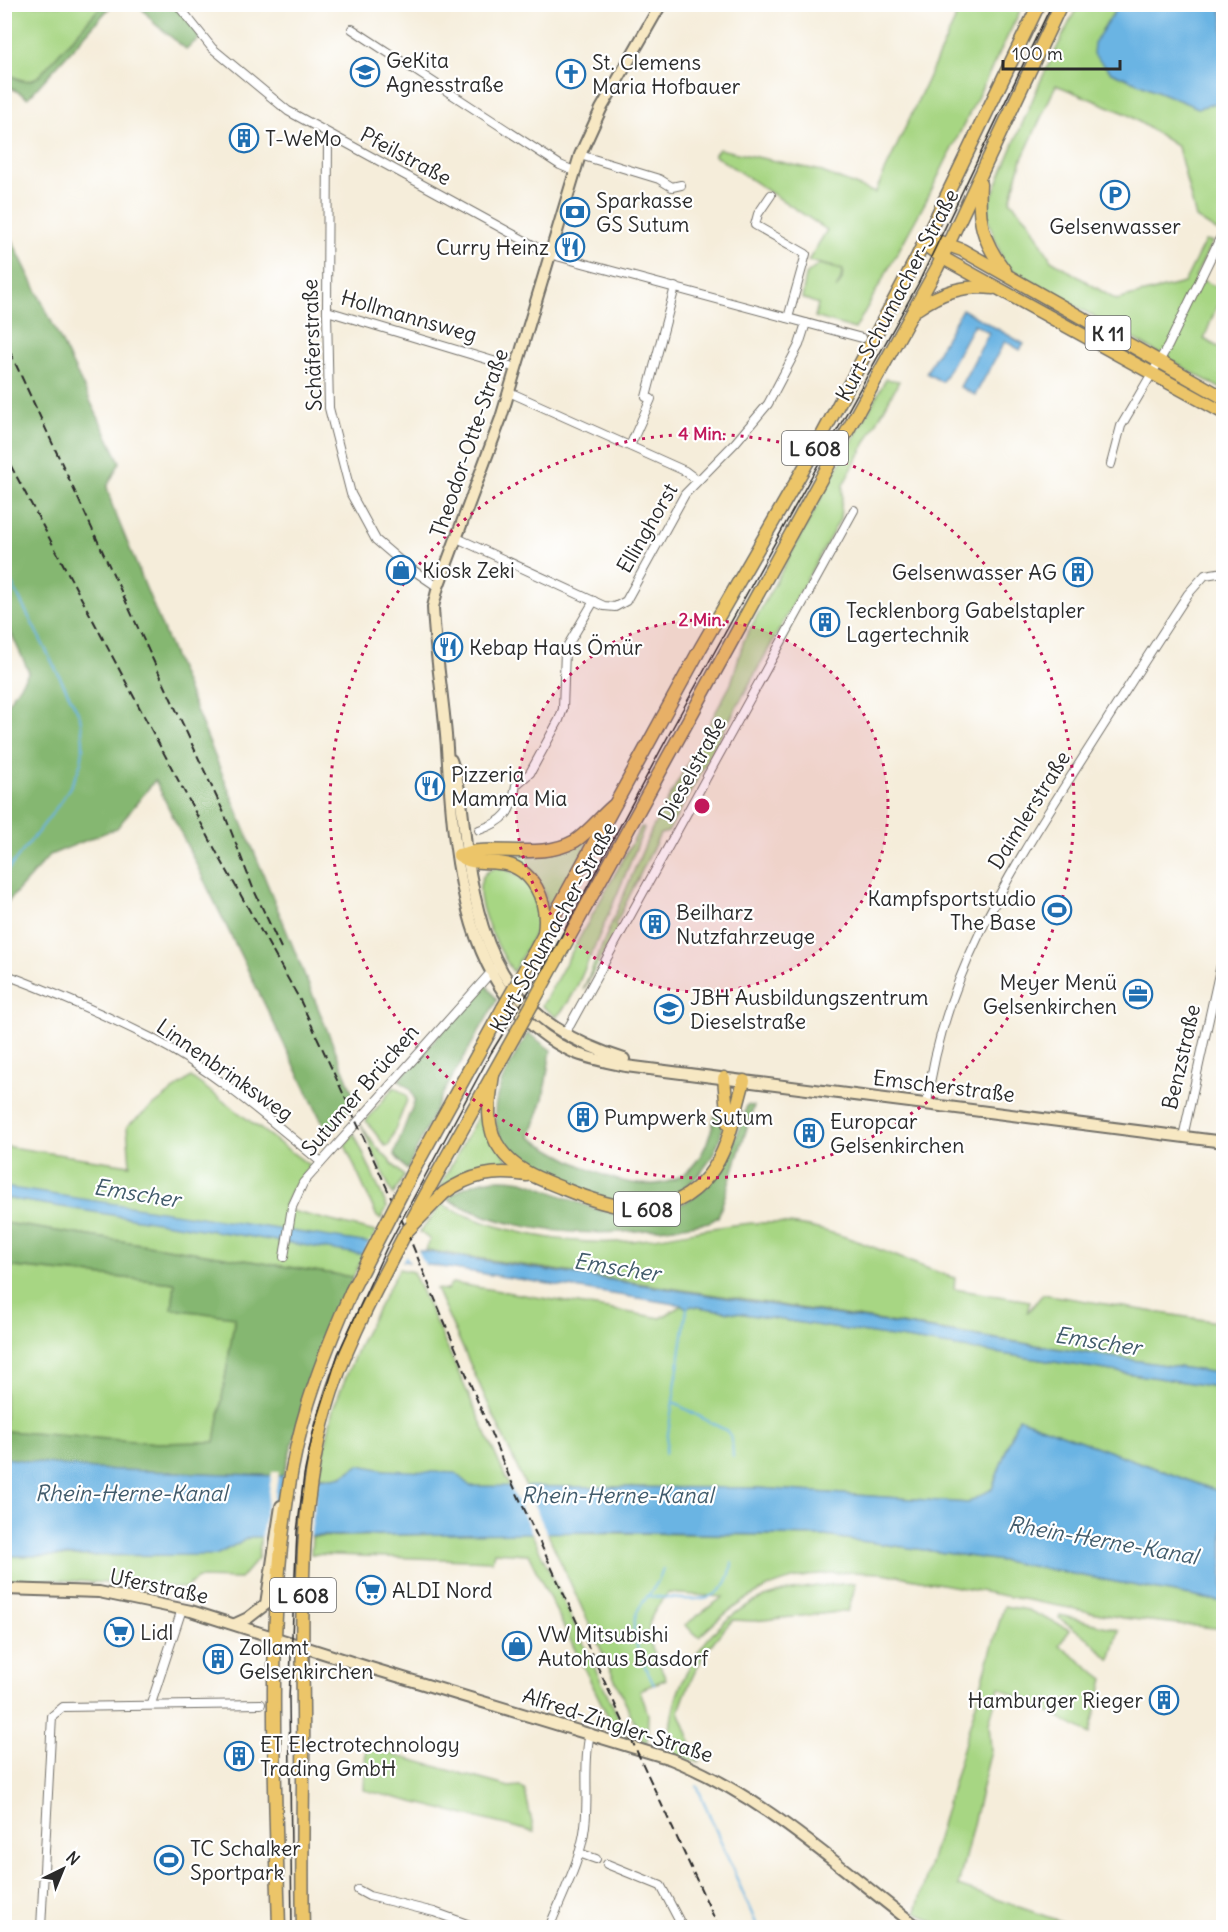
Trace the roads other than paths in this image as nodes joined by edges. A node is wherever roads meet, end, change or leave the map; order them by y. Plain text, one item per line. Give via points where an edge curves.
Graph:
1 (177, 4) edge
2 (660, 4) edge
3 (1039, 4) edge
4 (1061, 4) edge
5 (352, 29) dead end
6 (328, 134) junction
7 (580, 155) junction
8 (574, 171) junction
9 (980, 178) junction
10 (681, 185) dead end
11 (771, 195) dead end
12 (1224, 230) edge
13 (924, 244) junction
14 (949, 244) junction
15 (549, 254) junction
16 (943, 258) junction
17 (1010, 277) junction
18 (675, 287) junction
19 (1002, 289) junction
20 (327, 311) junction
21 (914, 312) junction
22 (788, 318) junction
23 (806, 323) junction
24 (862, 338) dead end
25 (1159, 361) junction
26 (516, 368) junction
27 (1152, 374) junction
28 (509, 392) junction
29 (1224, 398) edge
30 (1224, 413) edge
31 (630, 446) junction
32 (1112, 464) dead end
33 (697, 480) junction
34 (854, 510) dead end
35 (456, 538) junction
36 (1224, 572) edge
37 (438, 587) junction
38 (594, 602) junction
39 (618, 801) junction
40 (479, 830) dead end
41 (465, 857) junction
42 (544, 935) junction
43 (1224, 951) edge
44 (495, 969) junction
45 (4, 974) edge
46 (560, 1039) junction
47 (493, 1075) junction
48 (724, 1078) junction
49 (744, 1081) junction
50 (927, 1104) junction
51 (729, 1130) junction
52 (1183, 1137) junction
53 (1224, 1142) edge
54 (321, 1162) junction
55 (531, 1176) junction
56 (406, 1232) junction
57 (284, 1257) dead end
58 (278, 1545) junction
59 (4, 1589) edge
60 (182, 1609) junction
61 (234, 1624) junction
62 (277, 1636) junction
63 (301, 1646) junction
64 (151, 1704) junction
65 (261, 1704) dead end
66 (590, 1733) junction
67 (579, 1853) junction
68 (596, 1859) dead end
69 (607, 1864) dead end
70 (358, 1890) dead end
71 (41, 1928) edge
72 (279, 1928) edge
73 (303, 1928) edge
74 (478, 1928) edge
75 (549, 1928) edge
76 (682, 1928) edge
77 (919, 1928) edge

1 - 6 street, Pfeilstraße via 201,37 237,71 288,111
2 - 7 street, Theodor-Otte-Straße
3 - 13 main road, Kurt-Schumacher-Straße / L 608
4 - 9 main road, Kurt-Schumacher-Straße / L 608
5 - 8 street
6 - 15 street, Pfeilstraße
6 - 20 street, Schäferstraße
7 - 8 street, Theodor-Otte-Straße
7 - 10 street via 658,178 672,187
8 - 15 street, Theodor-Otte-Straße
9 - 14 main road, Kurt-Schumacher-Straße / L 608
9 - 17 main road via 980,224 991,253
11 - 22 street via 754,225 806,254
12 - 25 street
13 - 14 main road, K 11
13 - 16 main road, K 11
13 - 39 main road, Kurt-Schumacher-Straße / L 608 via 811,456
14 - 16 main road, Kurt-Schumacher-Straße / L 608
14 - 17 main road, K 11
15 - 18 street, Pfeilstraße
15 - 26 street, Theodor-Otte-Straße
16 - 19 main road, K 11
16 - 21 main road, Kurt-Schumacher-Straße / L 608
17 - 25 main road, K 11
18 - 22 street, Pfeilstraße
18 - 31 street via 646,397 651,399
19 - 21 main road via 954,289
19 - 27 main road, K 11
20 - 26 street, Hollmannsweg
20 - 37 street, Schäferstraße via 329,408 351,494 376,540
21 - 47 main road, Kurt-Schumacher-Straße / L 608, bridge
22 - 23 street, Pfeilstraße
23 - 24 street, Pfeilstraße
23 - 33 street, Ellinghorst via 799,345 768,404
25 - 27 street
25 - 29 main road, K 11
26 - 28 street, Theodor-Otte-Straße
27 - 30 main road, K 11
27 - 32 street via 1121,426
28 - 31 street
28 - 35 street, Theodor-Otte-Straße
31 - 33 street via 686,471
33 - 38 street, Ellinghorst via 685,494 626,601 615,607
34 - 46 street, Dieselstraße
35 - 37 street, Theodor-Otte-Straße
35 - 38 street, Ellinghorst
36 - 50 street, Daimlerstraße via 1205,575 1188,594 1006,879 953,991 935,1053
37 - 41 street, Theodor-Otte-Straße via 433,615 447,748
38 - 40 street via 565,650 563,709 554,731 530,773 516,785 513,807 498,822
39 - 41 main road, L 608 via 585,834 567,844
39 - 42 main road, Kurt-Schumacher-Straße / L 608
41 - 42 main road via 500,862 527,875 543,901
41 - 44 street, Theodor-Otte-Straße via 469,919
42 - 58 main road, Kurt-Schumacher-Straße / L 608, bridge via 413,1171 351,1292 315,1385 292,1471
43 - 52 street, Benzstraße
44 - 46 street, Emscherstraße via 514,1006
44 - 54 street, Sutumer Brücken
45 - 54 street, Linnenbrinksweg via 153,1039 266,1116
46 - 48 street, Emscherstraße via 590,1058
47 - 55 main road, L 608 via 488,1110 492,1134 501,1150
47 - 56 main road, Kurt-Schumacher-Straße / L 608, bridge
48 - 49 street, Emscherstraße
48 - 51 main road, L 608
49 - 50 street, Emscherstraße
49 - 51 main road, L 608
50 - 52 street, Emscherstraße
51 - 55 main road, L 608 via 708,1175 692,1191 658,1206 634,1209 608,1205
52 - 53 street, Emscherstraße
54 - 57 street, Sutumer Brücken via 299,1188
55 - 56 main road, L 608, bridge via 485,1173 460,1182
56 - 63 main road, Kurt-Schumacher-Straße / L 608 via 372,1296 329,1401 306,1507
58 - 61 street via 266,1604
58 - 62 main road, Kurt-Schumacher-Straße / L 608
59 - 60 street, Uferstraße via 99,1592
60 - 61 street, Uferstraße
60 - 64 street
61 - 62 street, Uferstraße
62 - 63 street, Uferstraße
62 - 72 main road, Kurt-Schumacher-Straße / L 608
63 - 66 street, Alfred-Zingler-Straße
63 - 73 main road, Kurt-Schumacher-Straße / L 608
64 - 65 street
64 - 71 street via 63,1707 52,1716
66 - 67 street via 585,1753 588,1806
66 - 77 street, Alfred-Zingler-Straße via 671,1759 745,1794
67 - 68 street
67 - 75 street
69 - 76 street via 661,1886
70 - 74 street

